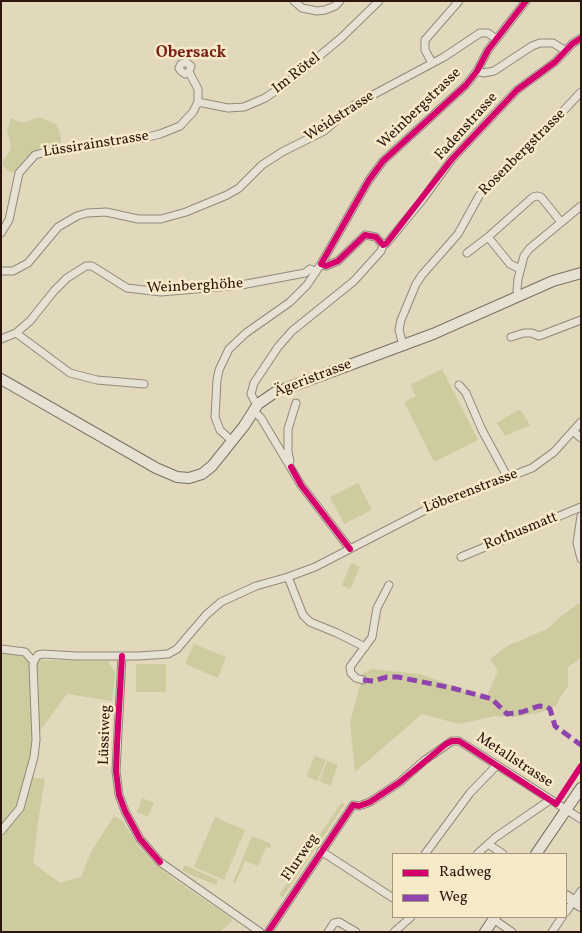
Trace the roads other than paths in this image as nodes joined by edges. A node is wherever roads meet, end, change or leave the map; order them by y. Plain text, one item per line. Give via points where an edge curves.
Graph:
1 (294, 1) edge
2 (340, 1) edge
3 (379, 1) edge
4 (459, 1) edge
5 (526, 1) edge
6 (581, 38) edge
7 (496, 39) junction
8 (566, 51) junction
9 (432, 63) junction
10 (476, 71) junction
11 (189, 72) dead end
12 (581, 92) edge
13 (198, 102) junction
14 (581, 206) edge
15 (561, 222) junction
16 (1, 233) edge
17 (488, 237) junction
18 (383, 245) junction
19 (467, 254) dead end
20 (321, 264) junction
21 (520, 268) junction
22 (1, 271) edge
23 (316, 272) junction
24 (581, 273) edge
25 (518, 296) junction
26 (581, 320) edge
27 (16, 334) junction
28 (511, 337) dead end
29 (1, 339) edge
30 (402, 345) junction
31 (1, 379) edge
32 (144, 384) dead end
33 (459, 385) dead end
34 (296, 402) dead end
35 (256, 407) junction
36 (581, 422) edge
37 (574, 431) junction
38 (581, 438) edge
39 (232, 441) junction
40 (291, 467) junction
41 (508, 478) junction
42 (581, 508) edge
43 (581, 516) edge
44 (579, 543) edge
45 (350, 549) junction
46 (460, 556) dead end
47 (581, 559) edge
48 (288, 577) junction
49 (388, 585) dead end
50 (365, 647) junction
51 (1, 649) edge
52 (122, 656) junction
53 (34, 662) junction
54 (363, 680) dead end
55 (497, 765) junction
56 (581, 788) edge
57 (550, 800) junction
58 (359, 806) joint
59 (566, 810) junction
60 (581, 819) edge
61 (1, 832) edge
62 (488, 844) junction
63 (321, 851) junction
64 (426, 853) edge
65 (478, 853) edge
66 (502, 853) edge
67 (537, 853) edge
68 (581, 891) edge
69 (392, 897) edge
70 (573, 901) edge
71 (410, 918) edge
72 (492, 918) edge
73 (494, 918) edge
74 (561, 918) edge
75 (260, 932) edge
76 (268, 932) edge
77 (328, 932) edge
78 (356, 932) edge
79 (394, 932) edge
80 (485, 932) edge
81 (512, 932) edge
82 (552, 932) edge

1 - 2 street via 302,8 317,11 335,6
3 - 13 street, Im Rötel via 341,38 265,98 228,108
4 - 9 street via 426,40 425,50
5 - 7 street, Weinbergstrasse
6 - 8 street, Fadenstrasse
7 - 9 street, Weidstrasse via 488,33 480,33
7 - 10 street, Weinbergstrasse
8 - 10 street via 553,43 540,43 494,71
8 - 18 street, Fadenstrasse via 517,90 452,159
9 - 22 street, Weidstrasse via 354,106 324,131 282,152 227,195 186,212 161,218 138,219 106,212 77,216 58,227 28,263 13,271
10 - 20 street, Weinbergstrasse via 466,85 383,162 369,180
11 - 13 street via 198,88
12 - 30 street, Rosenbergstrasse via 488,185 458,234 422,275 401,320
13 - 16 street, Lüssirainstrasse via 194,112 180,126 160,134 35,155 19,173 9,220
14 - 15 street
15 - 17 street via 537,196
15 - 21 street via 529,250
17 - 19 street
17 - 21 street via 510,264
18 - 20 street via 376,237 365,236 338,261 326,266
18 - 35 street, Fadenstrasse via 354,281 292,331 278,347 251,389
20 - 23 street, Weinbergstrasse
21 - 25 street
23 - 27 street, Weinberghöhe via 310,269 304,273 242,285 161,292 127,288 92,266 86,266 67,278
23 - 39 street, Weinbergstrasse via 300,293 236,342 224,358 216,383 215,417 220,430
24 - 25 main road, Ägeristrasse
25 - 30 main road, Ägeristrasse
26 - 28 street via 539,336 524,333
27 - 29 street
27 - 32 street via 70,373 96,380
30 - 35 main road, Ägeristrasse via 274,393
31 - 39 main road, Ägeristrasse via 177,477 202,474
33 - 41 street
34 - 40 street via 288,437
35 - 39 main road, Ägeristrasse
35 - 40 street
36 - 37 street, Löberenstrasse
37 - 38 street
37 - 41 street, Löberenstrasse via 546,459
40 - 45 street
41 - 45 street, Löberenstrasse via 437,504
42 - 46 street, Rothusmatt
43 - 44 street
44 - 47 street
45 - 48 street, Löberenstrasse
48 - 50 street via 303,614 310,622
48 - 52 street, Löberenstrasse via 256,586 221,602 172,653
49 - 50 street via 377,608 372,637
50 - 54 street via 350,667 351,673
51 - 53 street via 25,652
52 - 53 street, Löberenstrasse via 41,654
52 - 75 street, Lüssiweg via 116,771 125,811 140,839 160,862
53 - 61 street via 34,757 20,808
55 - 57 street, Metallstrasse
55 - 58 street, Metallstrasse via 459,741 452,741 397,784
55 - 64 street via 470,793
56 - 59 main road
57 - 59 street, Metallstrasse
57 - 62 street
58 - 63 street, Flurweg via 353,805
59 - 60 street, Metallstrasse
59 - 67 main road
62 - 65 street
62 - 66 street
63 - 69 street
63 - 76 street, Flurweg
68 - 70 street
71 - 79 street
72 - 80 main road
73 - 81 street
74 - 82 street
77 - 78 street via 334,923 339,922

